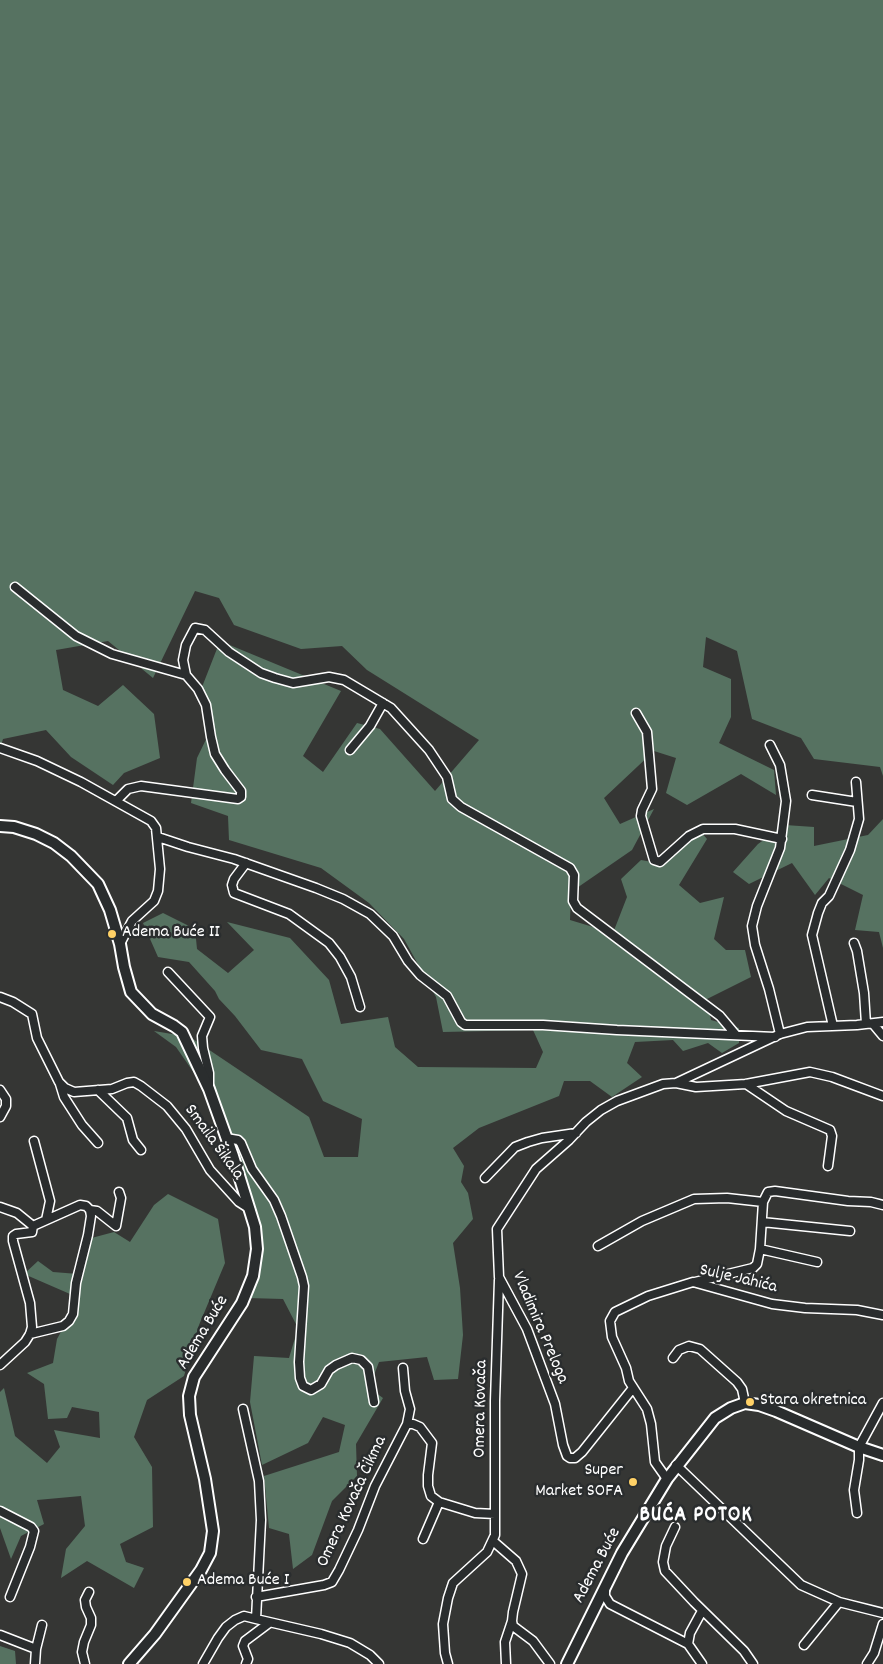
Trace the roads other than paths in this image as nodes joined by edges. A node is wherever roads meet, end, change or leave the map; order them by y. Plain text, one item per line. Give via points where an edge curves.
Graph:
1 (15, 587) dead end
2 (186, 675) junction
3 (383, 703) junction
4 (636, 713) dead end
5 (770, 745) dead end
6 (0, 748) edge
7 (350, 750) dead end
8 (856, 782) dead end
9 (812, 794) dead end
10 (117, 800) junction
11 (857, 802) junction
12 (0, 826) edge
13 (158, 837) junction
14 (782, 839) junction
15 (246, 863) junction
16 (854, 943) dead end
17 (120, 944) junction
18 (168, 972) dead end
19 (0, 997) edge
20 (360, 1007) dead end
21 (883, 1022) edge
22 (870, 1024) junction
23 (833, 1026) junction
24 (736, 1034) junction
25 (777, 1035) junction
26 (883, 1036) edge
27 (59, 1082) junction
28 (676, 1083) junction
29 (746, 1084) junction
30 (209, 1089) junction
31 (0, 1090) edge
32 (98, 1090) junction
33 (883, 1096) edge
34 (0, 1117) edge
35 (576, 1133) junction
36 (226, 1138) junction
37 (34, 1141) dead end
38 (98, 1143) dead end
39 (141, 1150) dead end
40 (828, 1166) dead end
41 (485, 1178) dead end
42 (119, 1192) dead end
43 (763, 1202) junction
44 (883, 1205) edge
45 (0, 1207) edge
46 (250, 1209) junction
47 (90, 1210) junction
48 (46, 1220) junction
49 (762, 1222) junction
50 (34, 1226) junction
51 (850, 1231) dead end
52 (598, 1246) dead end
53 (760, 1249) junction
54 (816, 1262) dead end
55 (499, 1277) junction
56 (693, 1282) junction
57 (883, 1315) edge
58 (30, 1334) junction
59 (673, 1358) dead end
60 (0, 1365) edge
61 (403, 1368) dead end
62 (634, 1388) junction
63 (374, 1402) dead end
64 (745, 1403) junction
65 (883, 1403) edge
66 (243, 1409) dead end
67 (407, 1424) junction
68 (859, 1447) junction
69 (883, 1455) edge
70 (676, 1465) junction
71 (666, 1479) junction
72 (439, 1502) junction
73 (0, 1511) edge
74 (858, 1513) dead end
75 (495, 1514) junction
76 (675, 1527) dead end
77 (423, 1539) dead end
78 (492, 1541) junction
79 (605, 1586) junction
80 (89, 1592) dead end
81 (10, 1597) dead end
82 (256, 1597) junction
83 (840, 1602) junction
84 (702, 1611) junction
85 (883, 1613) edge
86 (256, 1619) junction
87 (512, 1621) junction
88 (269, 1623) junction
89 (883, 1624) edge
90 (42, 1625) dead end
91 (0, 1635) edge
92 (688, 1644) junction
93 (804, 1645) dead end
94 (36, 1649) junction
95 (35, 1664) edge
96 (85, 1664) edge
97 (129, 1664) edge
98 (203, 1664) edge
99 (246, 1664) edge
100 (379, 1664) edge
101 (448, 1664) edge
102 (506, 1664) edge
103 (550, 1664) edge
104 (567, 1664) edge
105 (702, 1664) edge
106 (753, 1664) edge
107 (866, 1664) edge

1 - 2 street via 76,636 112,654
2 - 3 street via 183,660 195,628 204,630 229,652 262,673 293,683 330,677 344,680
2 - 10 street via 206,705 215,754 241,791 241,797 142,786 128,789
3 - 7 street via 370,726
3 - 24 street via 429,750 447,777 452,799 570,868 574,876 572,901 577,908 720,1016
4 - 14 street via 647,732 652,789 641,816 654,860 660,862 689,836 703,829 735,829
5 - 14 street via 780,765 786,800
6 - 10 street via 38,761
8 - 11 street
9 - 11 street
10 - 13 street via 151,821
11 - 23 street via 858,819 850,850 829,896 822,903 812,935
12 - 17 street, Adema Buće via 36,834 71,856 98,884
13 - 15 street
13 - 17 street via 158,891 154,901 132,921
14 - 25 street via 752,926
15 - 20 street via 234,879 234,893 289,914 330,944 351,977
15 - 24 street via 343,898 370,914 393,936 420,975 447,996 465,1026 543,1024
16 - 22 street
17 - 30 street, Adema Buće via 131,992 152,1014 182,1032
18 - 30 street, Adema Buće via 210,1017 202,1036
19 - 27 street via 32,1014 37,1038
21 - 22 street, Vladimira Preloga
22 - 23 street, Vladimira Preloga
22 - 26 street
23 - 25 street, Vladimira Preloga via 807,1027
24 - 25 street
25 - 28 street, Vladimira Preloga
27 - 32 street, Smaila Šikala via 74,1092
27 - 38 street via 82,1125
28 - 29 street via 696,1087
28 - 35 street, Vladimira Preloga via 663,1084 616,1101
29 - 33 street via 810,1072
29 - 40 street via 786,1111 830,1130
30 - 36 street, Adema Buće
31 - 34 street via 6,1106
32 - 39 street via 127,1118 131,1135
32 - 46 street, Smaila Šikala via 134,1082 167,1106 210,1170 239,1202
35 - 41 street via 528,1142 515,1148
35 - 55 street, Vladimira Preloga via 536,1169 497,1229
36 - 46 street, Adema Buće
36 - 63 street via 241,1143 252,1169 274,1200 300,1269 304,1286 299,1362 303,1386 311,1390 321,1384 329,1370 352,1358 361,1360 368,1367
37 - 48 street via 50,1201
42 - 47 street via 121,1198 116,1226 97,1210
43 - 44 street via 772,1190
43 - 49 street
43 - 52 street via 694,1199 642,1221
45 - 50 street via 16,1213
46 - 97 street, Adema Buće via 257,1250 252,1276 242,1303 194,1377 189,1396 213,1531 210,1553 161,1626
47 - 48 street via 80,1205
47 - 58 street via 73,1314 63,1326
48 - 50 street
49 - 51 street
49 - 53 street
50 - 58 street via 32,1232 13,1236 30,1303
53 - 54 street
53 - 56 street via 753,1268
55 - 62 street, Vladimira Preloga via 527,1329 555,1404 567,1456 575,1458 582,1452
55 - 75 street, Omera Kovača
56 - 57 street, Sulje Jahića via 772,1304
56 - 62 street, Sulje Jahića via 648,1296 612,1315 612,1337
58 - 60 street
59 - 64 street via 678,1350 689,1346 700,1349 737,1382
61 - 67 street via 410,1409
62 - 71 street via 647,1409 655,1462
64 - 68 street via 776,1410
64 - 70 street, Adema Buće via 715,1418
65 - 68 street
66 - 82 street via 260,1481
67 - 72 street, Omera Kovača Čikma via 420,1427 432,1443 428,1486 431,1496
67 - 82 street, Omera Kovača Čikma via 332,1582
68 - 69 street
68 - 74 street via 854,1490
70 - 71 street, Adema Buće
70 - 83 street via 801,1585
71 - 79 street, Adema Buće
72 - 75 street via 475,1513
72 - 77 street
73 - 81 street via 31,1527 34,1532
75 - 78 street, Omera Kovača
76 - 84 street via 666,1546 665,1571
78 - 87 street via 516,1561 522,1574
78 - 101 street via 487,1552 453,1583 443,1624
79 - 92 street via 605,1596 610,1604
79 - 104 street, Adema Buće
80 - 96 street via 85,1600 91,1625 82,1652
82 - 86 street
83 - 85 street
83 - 93 street
84 - 92 street
84 - 106 street via 744,1651
86 - 88 street
86 - 98 street via 244,1616 226,1626
87 - 102 street via 505,1642
87 - 103 street via 516,1630 533,1641
88 - 99 street via 245,1641
88 - 100 street via 350,1643
89 - 107 street via 874,1653
90 - 94 street
91 - 94 street
92 - 105 street
94 - 95 street

